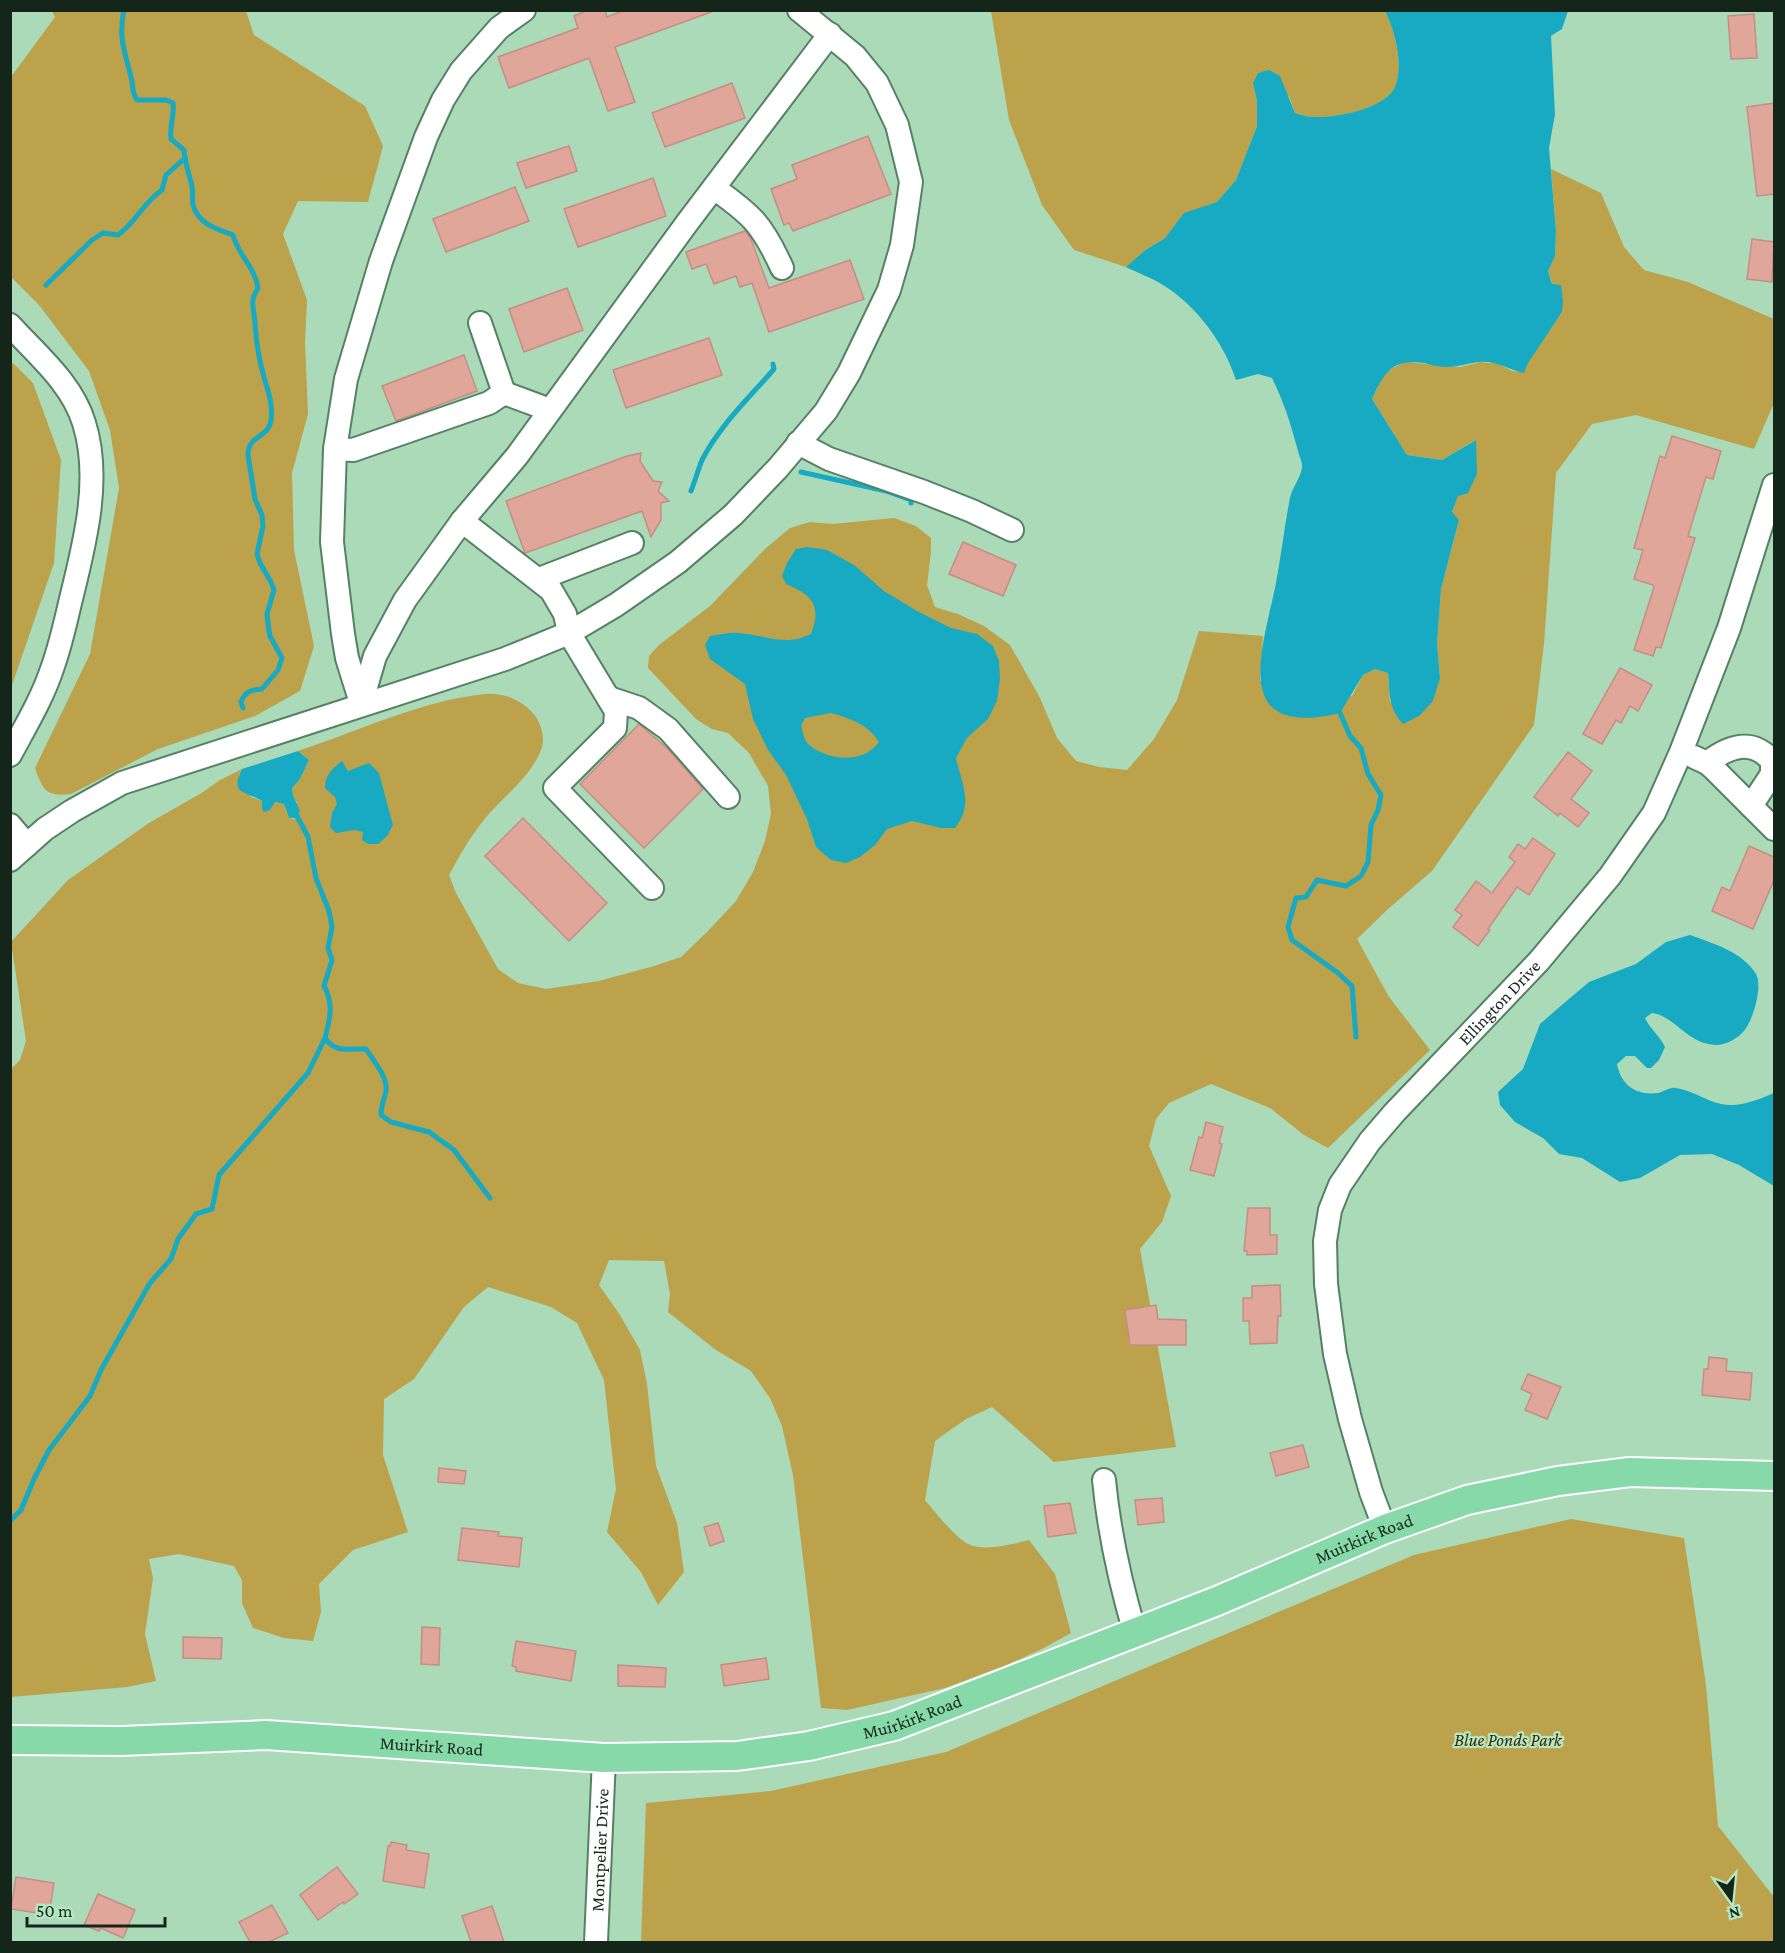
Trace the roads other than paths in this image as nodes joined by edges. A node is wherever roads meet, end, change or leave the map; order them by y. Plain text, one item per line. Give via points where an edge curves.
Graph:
1 (524, 10) edge
2 (799, 10) edge
3 (830, 34) junction
4 (714, 188) junction
5 (782, 268) dead end
6 (480, 323) dead end
7 (10, 325) edge
8 (504, 393) junction
9 (550, 410) junction
10 (798, 443) junction
11 (334, 449) junction
12 (1774, 485) edge
13 (462, 521) junction
14 (1012, 531) dead end
15 (632, 543) dead end
16 (539, 579) junction
17 (569, 633) junction
18 (609, 698) junction
19 (361, 704) junction
20 (1682, 752) junction
21 (10, 755) edge
22 (1707, 763) junction
23 (728, 797) dead end
24 (1751, 806) junction
25 (10, 825) edge
26 (1774, 829) edge
27 (19, 853) edge
28 (652, 888) dead end
29 (1774, 1476) edge
30 (1104, 1479) dead end
31 (1385, 1529) junction
32 (1135, 1633) junction
33 (10, 1740) edge
34 (604, 1758) junction
35 (596, 1942) edge

1 - 11 street via 499,28 461,71 426,137 381,261 349,368
2 - 3 street
3 - 4 street
3 - 10 street via 855,56 884,94 897,125 911,182 902,244 889,290 849,373 826,411
4 - 5 street via 757,222
4 - 9 street
6 - 8 street
7 - 21 street via 59,377 79,410 92,474 83,549 61,640 47,680
8 - 9 street
8 - 11 street via 489,403 353,450
9 - 13 street
10 - 14 street via 829,459 972,511
10 - 17 street via 753,495 706,540 655,579
11 - 19 street via 332,542 347,658
12 - 20 street, Ellington Drive via 1729,628
13 - 16 street
13 - 19 street via 390,625 375,656
15 - 16 street
16 - 17 street via 551,590 565,614
17 - 18 street
17 - 19 street via 505,659
18 - 23 street via 639,708 668,729
18 - 28 street via 616,711 615,728 555,788
19 - 27 street via 122,783 45,829
20 - 22 street
20 - 31 street, Ellington Drive via 1654,813 1610,876 1539,961 1370,1141 1340,1185 1330,1210 1325,1241 1326,1284 1335,1354 1350,1419
22 - 24 street
22 - 24 street via 1727,749 1738,747 1755,747 1765,753 1772,761 1772,774
24 - 26 street
25 - 27 street
29 - 31 main road, Muirkirk Road via 1630,1472 1587,1476 1467,1500
30 - 32 street via 1108,1524
31 - 32 main road, Muirkirk Road
32 - 34 main road, Muirkirk Road via 894,1726 809,1746 737,1756
33 - 34 main road, Muirkirk Road via 121,1741 266,1735
34 - 35 street, Montpelier Drive

